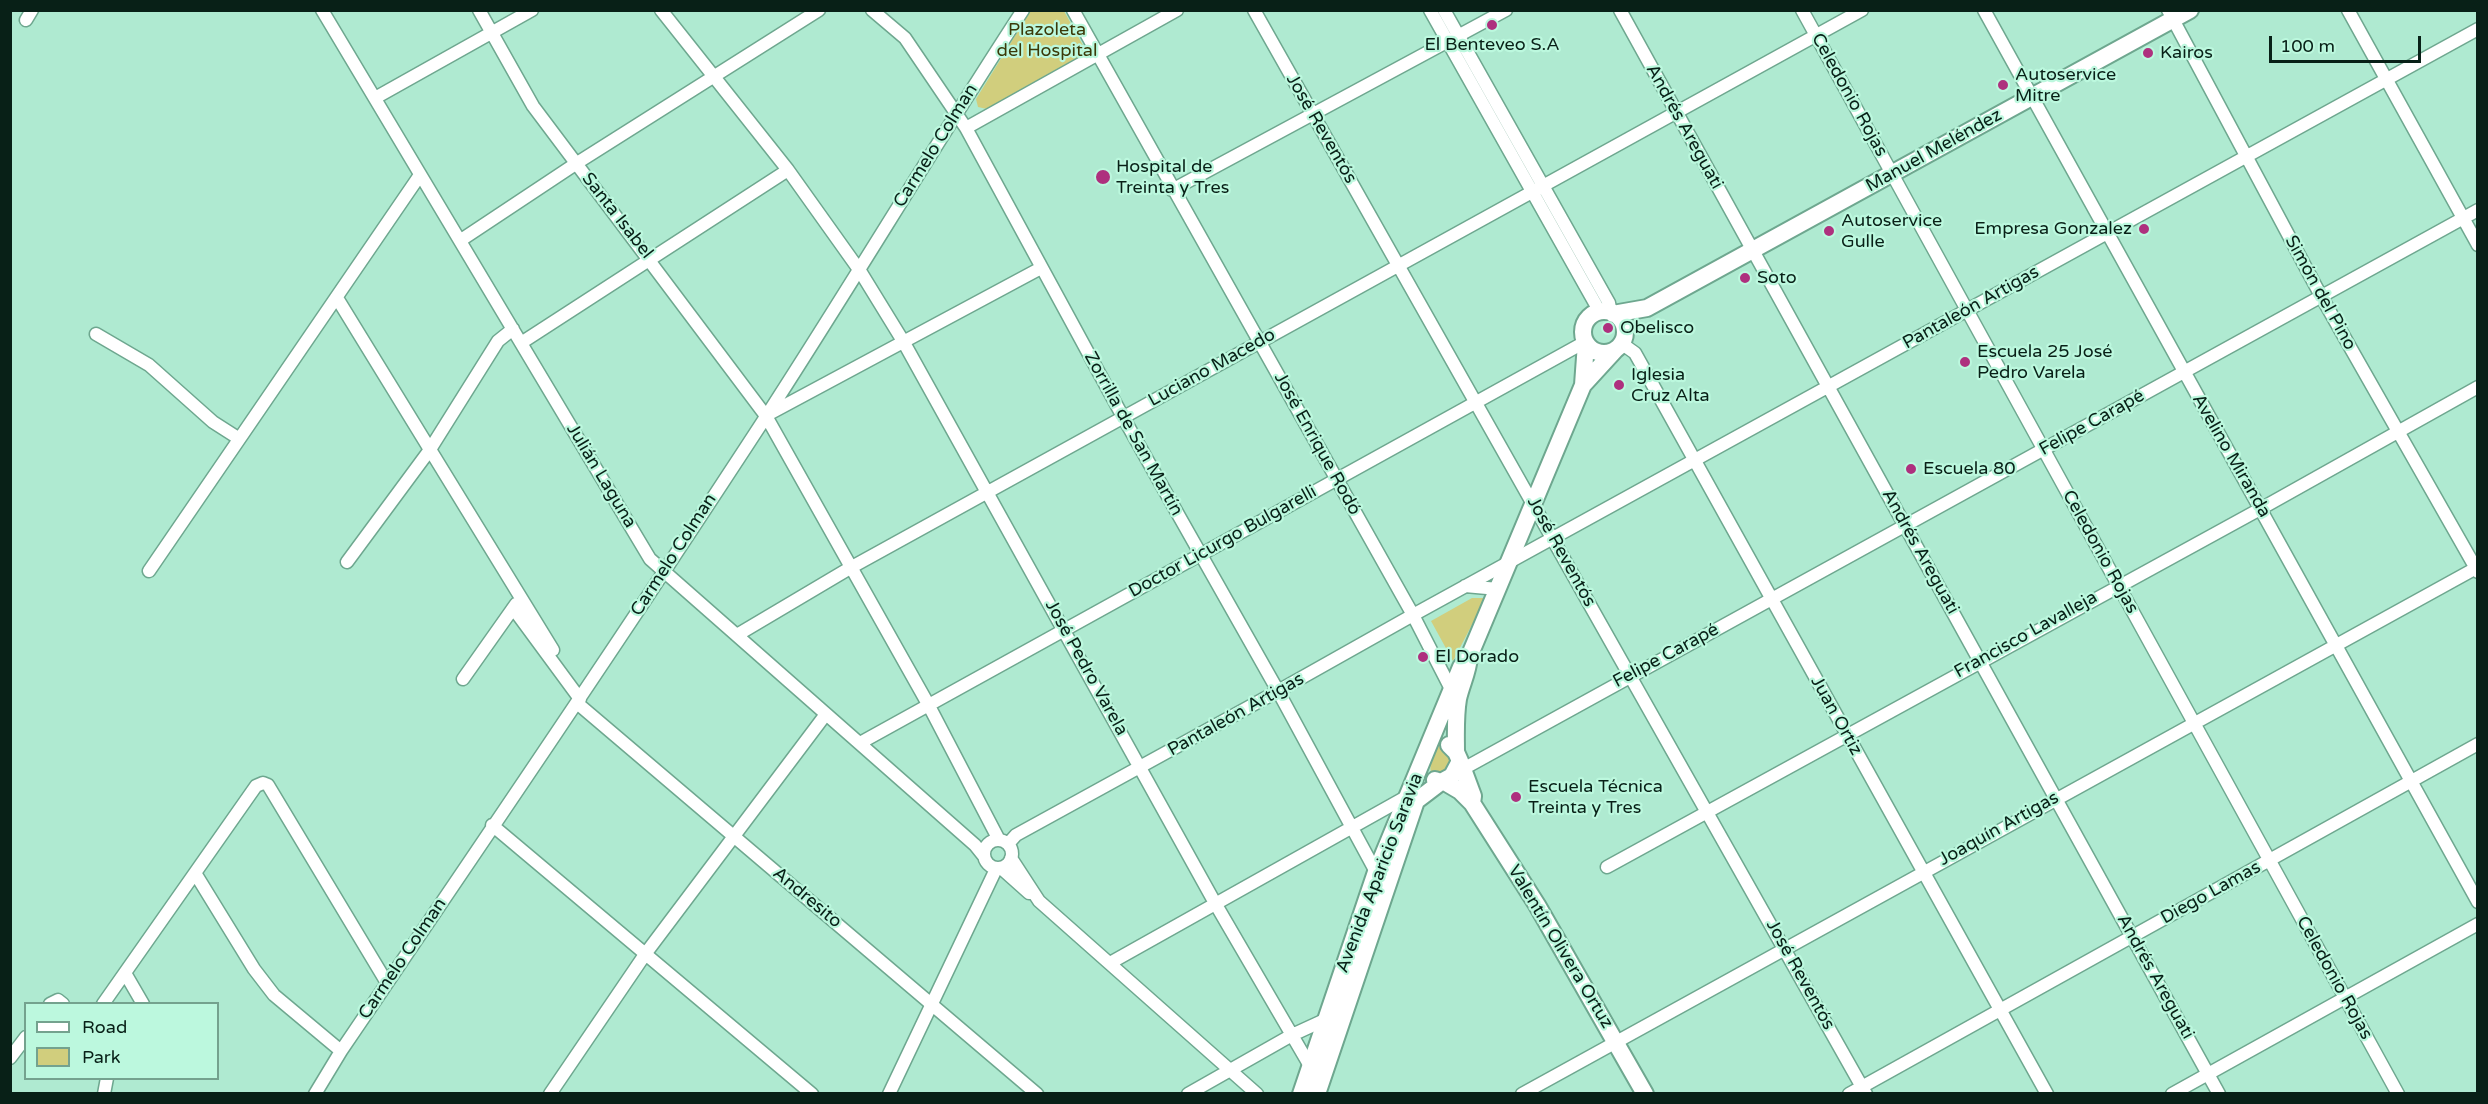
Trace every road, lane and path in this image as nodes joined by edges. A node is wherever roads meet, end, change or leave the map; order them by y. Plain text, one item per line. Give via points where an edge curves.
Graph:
1 (322, 10) edge
2 (479, 10) edge
3 (532, 10) edge
4 (661, 10) edge
5 (819, 10) edge
6 (872, 10) edge
7 (1023, 10) edge
8 (1073, 10) edge
9 (1177, 10) edge
10 (1254, 10) edge
11 (1430, 10) edge
12 (1444, 10) edge
13 (1506, 10) edge
14 (1620, 10) edge
15 (1802, 10) edge
16 (1862, 10) edge
17 (1984, 10) edge
18 (2190, 10) edge
19 (2348, 10) edge
20 (2171, 15) edge
21 (2478, 29) edge
22 (491, 33) junction
23 (1816, 36) junction
24 (1453, 40) junction
25 (1097, 56) junction
26 (712, 77) junction
27 (2385, 80) junction
28 (2032, 97) junction
29 (375, 98) junction
30 (1677, 112) junction
31 (956, 113) junction
32 (1313, 116) junction
33 (966, 128) junction
34 (2246, 157) junction
35 (577, 164) junction
36 (788, 170) junction
37 (1893, 174) junction
38 (420, 175) junction
39 (1172, 190) junction
40 (1537, 190) junction
41 (2478, 210) edge
42 (2462, 218) junction
43 (2107, 233) junction
44 (460, 240) junction
45 (2478, 245) edge
46 (1753, 251) junction
47 (651, 260) junction
48 (1398, 266) junction
49 (1041, 268) junction
50 (860, 271) junction
51 (2321, 296) junction
52 (337, 298) junction
53 (1647, 308) junction
54 (1967, 311) junction
55 (1607, 313) junction
56 (513, 329) junction
57 (96, 334) dead end
58 (903, 341) junction
59 (1260, 341) junction
60 (522, 343) junction
61 (1586, 343) junction
62 (1620, 343) junction
63 (2183, 372) junction
64 (1583, 384) junction
65 (1829, 386) junction
66 (2478, 387) edge
67 (1476, 402) junction
68 (766, 416) junction
69 (1123, 417) junction
70 (2398, 430) junction
71 (238, 438) junction
72 (2043, 450) junction
73 (429, 451) junction
74 (1693, 461) junction
75 (1336, 479) junction
76 (988, 492) junction
77 (1534, 505) junction
78 (2262, 508) junction
79 (1905, 524) junction
80 (1553, 538) junction
81 (1201, 554) junction
82 (347, 562) dead end
83 (1510, 562) junction
84 (850, 568) junction
85 (2477, 569) edge
86 (149, 571) dead end
87 (663, 573) junction
88 (2120, 584) junction
89 (1465, 586) junction
90 (1498, 590) junction
91 (1772, 599) junction
92 (516, 603) junction
93 (1413, 615) junction
94 (1065, 629) junction
95 (737, 635) junction
96 (2336, 644) junction
97 (553, 650) dead end
98 (1469, 657) junction
99 (1980, 661) junction
100 (1630, 675) junction
101 (463, 679) dead end
102 (1278, 691) junction
103 (1452, 691) junction
104 (579, 701) junction
105 (928, 704) junction
106 (826, 714) junction
107 (2194, 723) junction
108 (1847, 734) junction
109 (860, 743) junction
110 (1430, 744) junction
111 (2478, 744) edge
112 (1423, 760) junction
113 (1460, 760) junction
114 (1140, 768) junction
115 (2411, 780) junction
116 (1442, 782) junction
117 (1406, 797) junction
118 (2055, 798) junction
119 (1472, 803) junction
120 (1707, 811) junction
121 (492, 825) junction
122 (1353, 826) junction
123 (734, 836) junction
124 (1004, 842) junction
125 (983, 855) junction
126 (1011, 858) junction
127 (2270, 861) junction
128 (1607, 867) dead end
129 (998, 868) junction
130 (1923, 871) junction
131 (1376, 872) junction
132 (195, 873) junction
133 (1039, 901) junction
134 (2478, 902) edge
135 (1215, 903) junction
136 (2478, 924) edge
137 (2132, 937) junction
138 (1785, 947) junction
139 (646, 952) junction
140 (1110, 963) junction
141 (125, 973) junction
142 (387, 983) junction
143 (2345, 998) junction
144 (104, 1002) edge
145 (142, 1002) edge
146 (932, 1004) junction
147 (2000, 1010) junction
148 (1334, 1019) junction
149 (1292, 1035) junction
150 (24, 1040) edge
151 (1616, 1042) junction
152 (341, 1051) junction
153 (10, 1058) edge
154 (1310, 1066) junction
155 (1231, 1070) junction
156 (2208, 1074) junction
157 (1864, 1090) edge
158 (315, 1094) edge
159 (550, 1094) edge
160 (812, 1094) edge
161 (889, 1094) edge
162 (1037, 1094) edge
163 (1188, 1094) edge
164 (1257, 1094) edge
165 (1301, 1094) edge
166 (1317, 1094) edge
167 (1522, 1094) edge
168 (1645, 1094) edge
169 (1849, 1094) edge
170 (2047, 1094) edge
171 (2172, 1094) edge
172 (2219, 1094) edge
173 (2398, 1094) edge

1 - 29 street, Julián Laguna
2 - 22 street, Santa Isabel
3 - 22 street
4 - 26 street, José Pedro Varela
5 - 26 street
6 - 31 street, Zorrilla de San Martín via 905,38
7 - 31 street, Carmelo Colman
8 - 25 street, José Enrique Rodó
9 - 25 street
10 - 32 street, José Reventós
11 - 24 street
12 - 24 street
13 - 24 street
14 - 30 street, Andrés Areguati
15 - 23 street, Celedonio Rojas
16 - 23 street, Luciano Macedo
17 - 28 street, Avelino Miranda
18 - 20 street, Manuel Meléndez
19 - 27 street
20 - 28 street, Manuel Meléndez
20 - 34 street, Simón del Pino
21 - 27 street, Pantaleón Artigas
22 - 29 street
22 - 35 street, Santa Isabel via 532,106
23 - 30 street, Luciano Macedo
23 - 37 street, Celedonio Rojas
24 - 32 street
24 - 40 street
25 - 33 street
25 - 39 street, José Enrique Rodó
26 - 35 street
26 - 36 street, José Pedro Varela
27 - 34 street, Pantaleón Artigas
27 - 42 street
28 - 37 street, Manuel Meléndez
28 - 43 street, Avelino Miranda
29 - 38 street, Julián Laguna
30 - 40 street, Luciano Macedo
30 - 46 street, Andrés Areguati
31 - 33 street, Zorrilla de San Martín
31 - 50 street, Carmelo Colman
32 - 39 street
32 - 48 street, José Reventós
33 - 49 street, Zorrilla de San Martín
34 - 43 street, Pantaleón Artigas
34 - 51 street, Simón del Pino
35 - 44 street
35 - 47 street, Santa Isabel
36 - 47 street
36 - 50 street, José Pedro Varela
37 - 46 street, Manuel Meléndez
37 - 54 street, Celedonio Rojas
38 - 44 street, Julián Laguna
38 - 52 street
39 - 59 street, José Enrique Rodó
40 - 48 street, Luciano Macedo
40 - 55 street via 1609,303
41 - 42 street, Felipe Carapé
42 - 45 street
42 - 51 street, Felipe Carapé
43 - 54 street, Pantaleón Artigas
43 - 63 street, Avelino Miranda
44 - 56 street, Julián Laguna
46 - 53 street, Manuel Meléndez
46 - 65 street, Andrés Areguati
47 - 60 street
47 - 68 street, Santa Isabel
48 - 59 street, Luciano Macedo
48 - 67 street, José Reventós
49 - 58 street
49 - 69 street, Zorrilla de San Martín
50 - 58 street, José Pedro Varela
50 - 68 street, Carmelo Colman
51 - 63 street, Felipe Carapé
51 - 70 street, Simón del Pino
52 - 71 street
52 - 73 street
53 - 55 street, Manuel Meléndez
53 - 62 street, Manuel Meléndez
54 - 65 street, Pantaleón Artigas
54 - 72 street, Celedonio Rojas
55 - 61 street via 1586,322
55 - 62 street via 1621,321
56 - 60 street, Julián Laguna
56 - 73 street via 498,341
57 - 71 street via 149,365 213,422
58 - 68 street
58 - 76 street, José Pedro Varela
59 - 69 street, Luciano Macedo
59 - 75 street, José Enrique Rodó
60 - 87 street, Julián Laguna via 650,560
61 - 62 street via 1600,353
61 - 64 street, Avenida Aparicio Saravia
61 - 67 street, Doctor Licurgo Bulgarelli
62 - 64 street, Avenida Aparicio Saravia
62 - 74 street, Juan Ortiz via 1635,353
63 - 72 street, Felipe Carapé
63 - 78 street, Avelino Miranda
64 - 77 street, Avenida Aparicio Saravia
65 - 74 street, Pantaleón Artigas
65 - 79 street, Andrés Areguati
66 - 70 street, Francisco Lavalleja
67 - 75 street, Doctor Licurgo Bulgarelli
67 - 77 street, José Reventós
68 - 84 street, Santa Isabel
68 - 87 street, Carmelo Colman
69 - 76 street, Luciano Macedo
69 - 81 street, Zorrilla de San Martín
70 - 78 street, Francisco Lavalleja
70 - 85 street, Simón del Pino
71 - 86 street
72 - 79 street, Felipe Carapé
72 - 88 street, Celedonio Rojas
73 - 82 street
73 - 92 street
74 - 80 street, Pantaleón Artigas
74 - 91 street, Juan Ortiz
75 - 81 street, Doctor Licurgo Bulgarelli
75 - 93 street, José Enrique Rodó
76 - 84 street, Luciano Macedo
76 - 94 street, José Pedro Varela
77 - 80 street, José Reventós
77 - 83 street, Avenida Aparicio Saravia
78 - 88 street, Francisco Lavalleja
78 - 96 street, Avelino Miranda
79 - 91 street, Felipe Carapé
79 - 99 street, Andrés Areguati
80 - 83 street, Pantaleón Artigas
80 - 100 street, José Reventós
81 - 94 street, Doctor Licurgo Bulgarelli
81 - 102 street, Zorrilla de San Martín
83 - 89 street, Pantaleón Artigas
83 - 90 street, Avenida Aparicio Saravia
84 - 95 street, Luciano Macedo
84 - 105 street, Santa Isabel
85 - 96 street, Joaquín Artigas
87 - 95 street, Julián Laguna
87 - 104 street, Carmelo Colman
88 - 99 street, Francisco Lavalleja
88 - 107 street, Celedonio Rojas
89 - 90 street
89 - 93 street, Pantaleón Artigas
90 - 98 street, Avenida Aparicio Saravia
91 - 100 street, Felipe Carapé
91 - 108 street, Juan Ortiz
92 - 97 street
92 - 101 street
92 - 104 street, Andresito
93 - 102 street, Pantaleón Artigas
93 - 103 street, José Enrique Rodó
94 - 105 street, Doctor Licurgo Bulgarelli
94 - 114 street, José Pedro Varela
95 - 106 street, Julián Laguna
96 - 107 street, Joaquín Artigas
96 - 115 street, Avelino Miranda
98 - 103 street, Avenida Aparicio Saravia
98 - 113 street, Avenida Aparicio Saravia via 1455,725
99 - 108 street, Francisco Lavalleja
99 - 118 street, Andrés Areguati
100 - 113 street, Felipe Carapé via 1481,760
100 - 120 street, José Reventós
102 - 114 street, Pantaleón Artigas
102 - 122 street, Zorrilla de San Martín
103 - 110 street, Avenida Aparicio Saravia
104 - 121 street, Carmelo Colman
104 - 123 street, Andresito
105 - 109 street, Doctor Licurgo Bulgarelli
105 - 124 street, Santa Isabel
106 - 109 street, Julián Laguna
106 - 123 street
107 - 118 street, Joaquín Artigas
107 - 127 street, Celedonio Rojas
108 - 120 street, Francisco Lavalleja
108 - 130 street, Juan Ortiz
109 - 125 street, Julián Laguna
110 - 112 street, Avenida Aparicio Saravia
110 - 113 street via 1445,743
111 - 115 street, Diego Lamas
112 - 116 street via 1427,774
112 - 117 street, Avenida Aparicio Saravia
113 - 116 street via 1452,776
113 - 119 street, Valentín Olivera Ortuz
114 - 124 street, Pantaleón Artigas
114 - 135 street, José Pedro Varela
115 - 127 street, Diego Lamas
115 - 134 street, Avelino Miranda
116 - 119 street, Valentín Olivera Ortuz
116 - 148 street, Avenida Aparicio Saravia via 1416,801
117 - 122 street
117 - 131 street, Avenida Aparicio Saravia
118 - 130 street, Joaquín Artigas
118 - 137 street, Andrés Areguati
119 - 151 street, Valentín Olivera Ortuz via 1537,905
120 - 128 street, Francisco Lavalleja
120 - 138 street, José Reventós
121 - 139 street
121 - 142 street, Carmelo Colman
122 - 131 street, Zorrilla de San Martín
122 - 135 street
123 - 139 street
123 - 146 street, Andresito
124 - 125 street via 986,846
124 - 126 street
125 - 129 street via 987,864
126 - 129 street via 1006,866
126 - 133 street
127 - 137 street, Diego Lamas
127 - 143 street, Celedonio Rojas
129 - 133 street
129 - 146 street
130 - 138 street, Joaquín Artigas
130 - 147 street, Juan Ortiz
131 - 148 street, Avenida Aparicio Saravia
132 - 141 street
132 - 142 street via 256,786 268,784
132 - 152 street via 254,969 274,994
133 - 140 street
135 - 140 street
135 - 149 street, José Pedro Varela
136 - 143 street
137 - 147 street, Diego Lamas
137 - 156 street, Andrés Areguati
138 - 151 street, Joaquín Artigas
138 - 157 street, José Reventós
139 - 159 street
139 - 160 street
140 - 155 street
141 - 144 street
141 - 145 street
142 - 152 street, Carmelo Colman
143 - 156 street
143 - 173 street, Celedonio Rojas
146 - 161 street
146 - 162 street, Andresito
147 - 157 street, Diego Lamas
147 - 170 street, Juan Ortiz
148 - 149 street
148 - 154 street, Avenida Aparicio Saravia
148 - 166 street, Avenida Aparicio Saravia
149 - 154 street, José Pedro Varela
149 - 155 street
150 - 153 street
151 - 167 street, Joaquín Artigas
151 - 168 street, Valentín Olivera Ortuz
152 - 158 street, Carmelo Colman
154 - 165 street, Avenida Aparicio Saravia
155 - 163 street
155 - 164 street
156 - 171 street
156 - 172 street, Andrés Areguati
157 - 169 street, Diego Lamas

